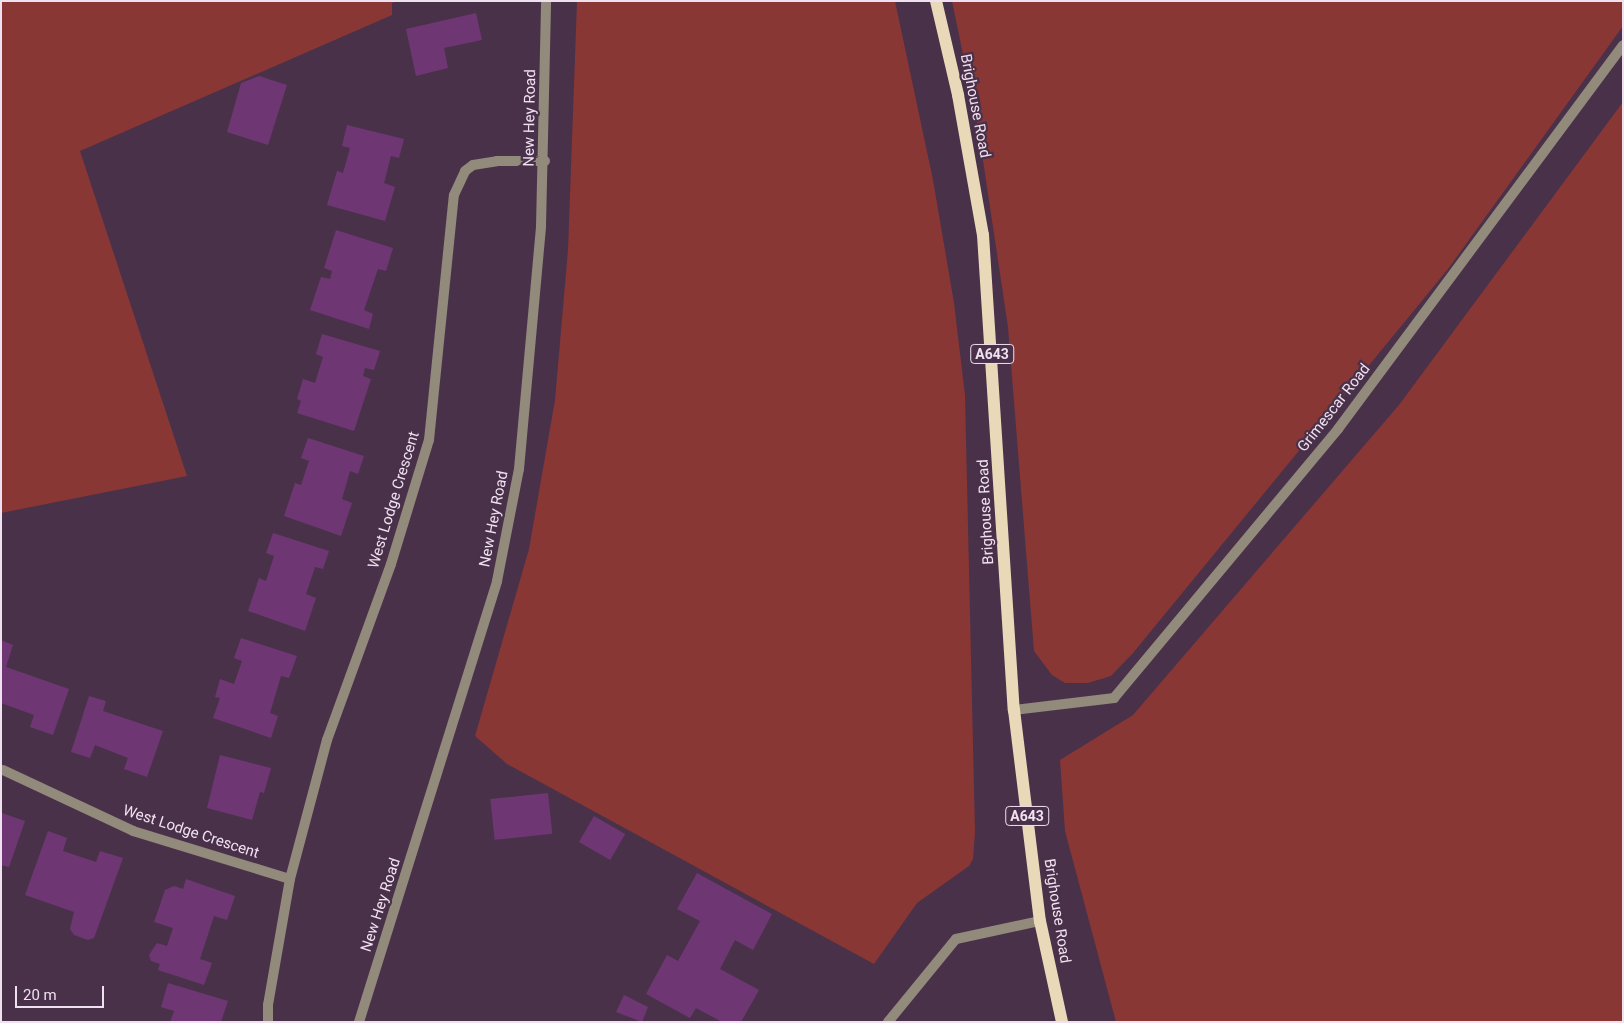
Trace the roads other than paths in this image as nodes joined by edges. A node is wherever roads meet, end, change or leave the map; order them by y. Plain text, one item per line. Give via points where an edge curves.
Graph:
1 (546, 1) edge
2 (936, 1) edge
3 (1623, 45) edge
4 (545, 161) junction
5 (1014, 710) junction
6 (3, 770) dead end
7 (290, 880) junction
8 (1040, 921) junction
9 (268, 1022) edge
10 (359, 1022) edge
11 (888, 1022) edge
12 (1062, 1022) edge

1 - 4 street, New Hey Road
2 - 5 main road, Brighouse Road / A643 via 958,95 983,235
3 - 5 street, Grimescar Road via 1338,429 1114,698
4 - 7 street, West Lodge Crescent via 497,161 473,165 465,170 454,195 429,440 391,564 327,740
4 - 10 street, New Hey Road via 520,459 497,581
5 - 8 main road, Brighouse Road / A643
6 - 7 street, West Lodge Crescent via 133,831
7 - 9 street, West Lodge Crescent via 268,1005
8 - 11 street via 956,939
8 - 12 main road, Brighouse Road / A643

